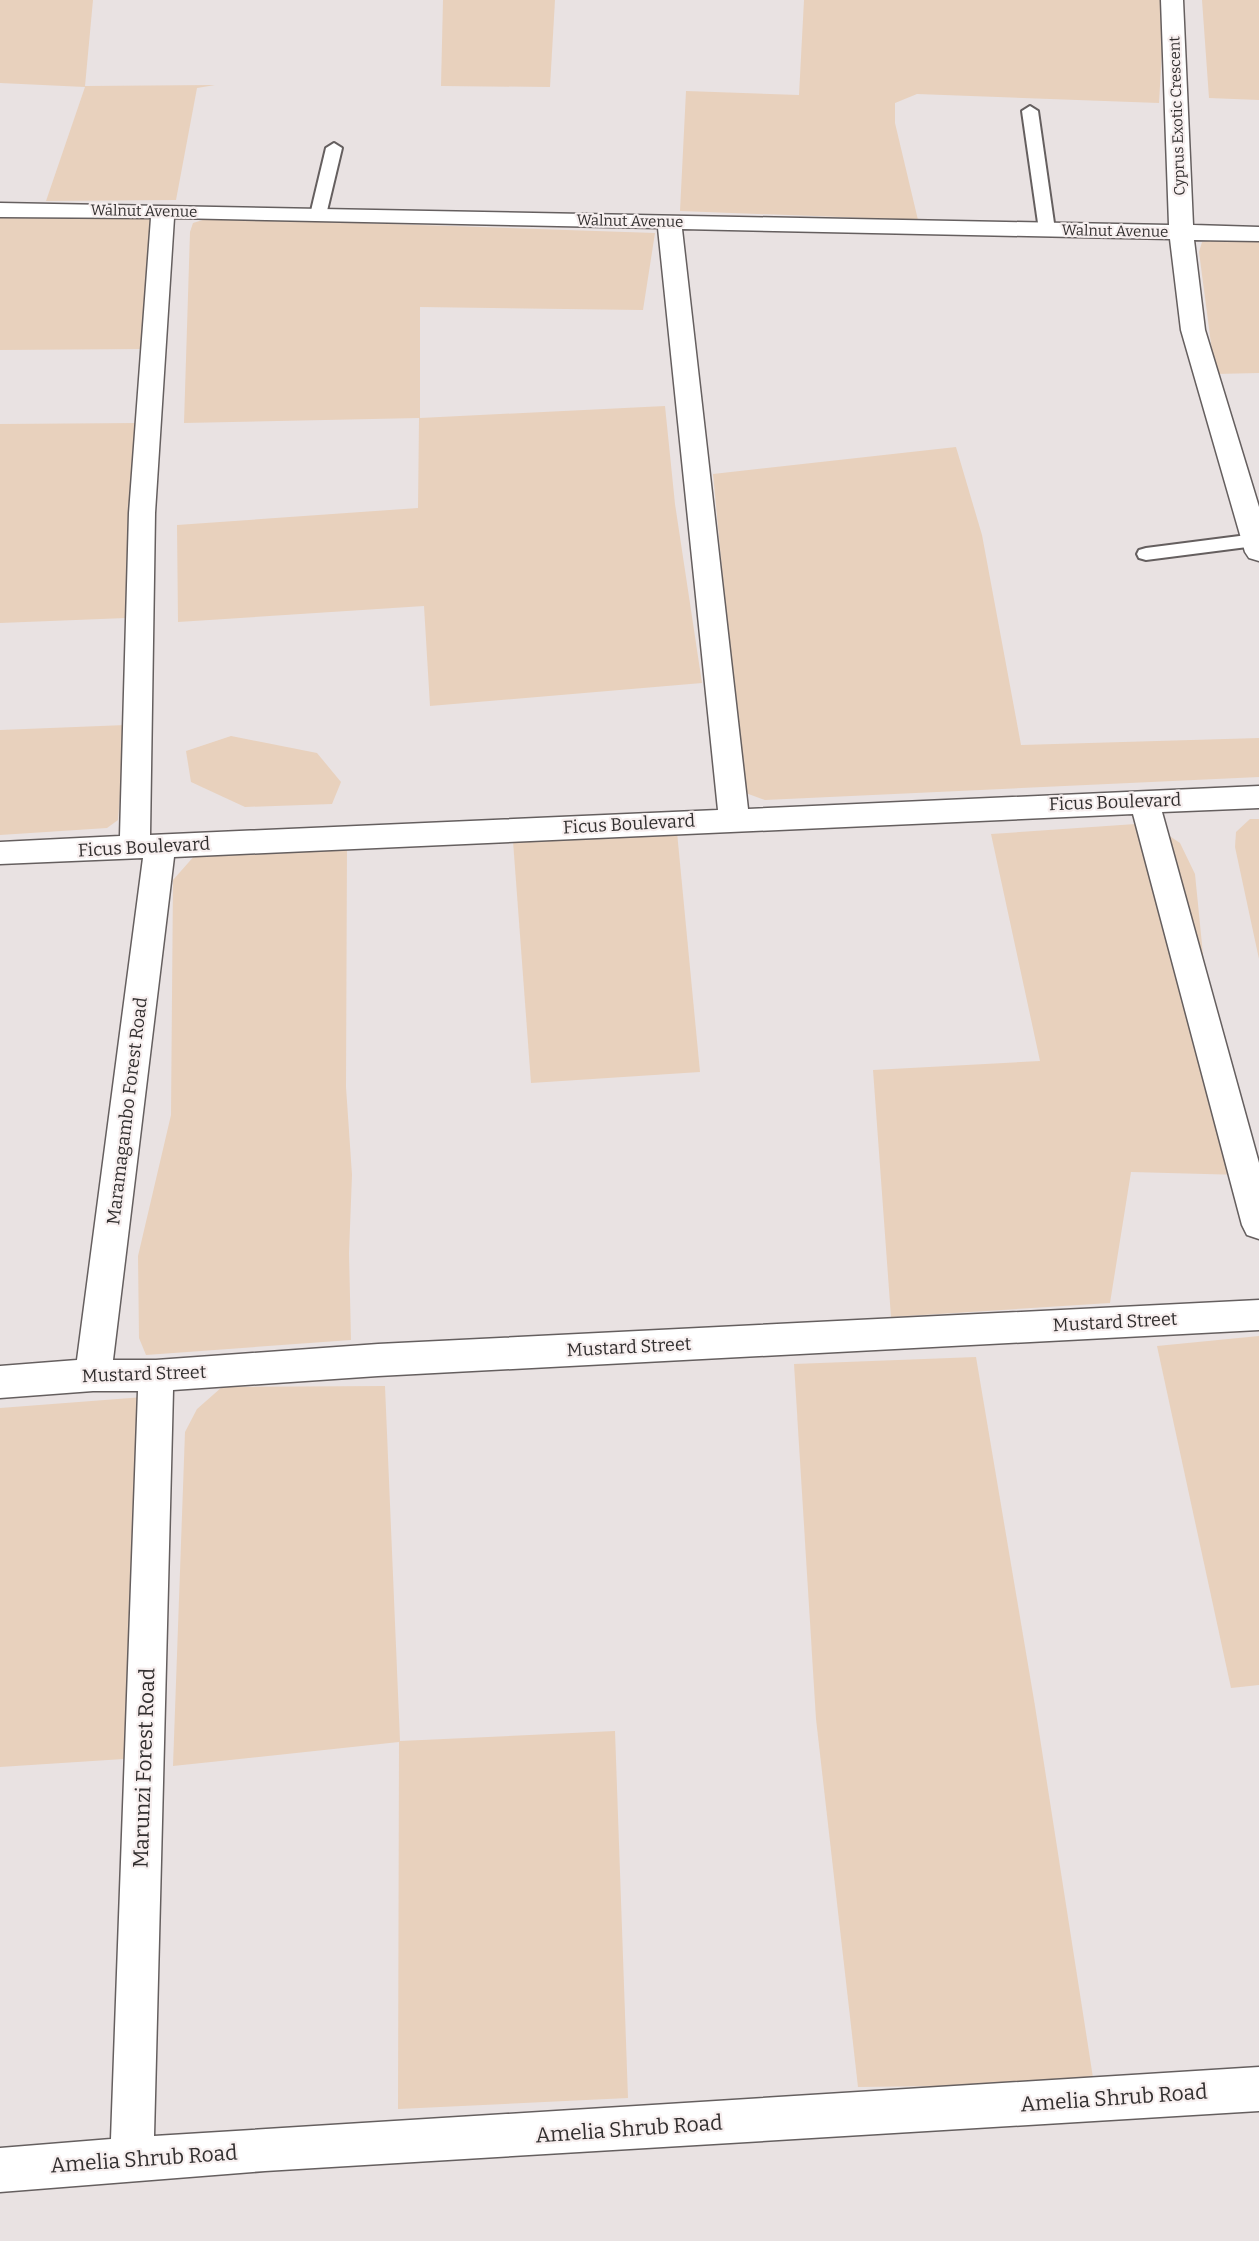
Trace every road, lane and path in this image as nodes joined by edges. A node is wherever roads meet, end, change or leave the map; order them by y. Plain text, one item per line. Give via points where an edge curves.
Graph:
1 (1172, 0) edge
2 (1030, 111) dead end
3 (334, 148) dead end
4 (0, 210) edge
5 (163, 211) junction
6 (318, 215) junction
7 (669, 222) junction
8 (1047, 230) junction
9 (1181, 232) junction
10 (1259, 234) edge
11 (1257, 546) edge
12 (1146, 554) dead end
13 (1259, 796) edge
14 (1144, 800) junction
15 (734, 819) junction
16 (147, 846) junction
17 (0, 854) edge
18 (1259, 1225) edge
19 (1259, 1315) edge
20 (93, 1375) junction
21 (156, 1376) junction
22 (0, 1382) edge
23 (1259, 2089) edge
24 (132, 2159) junction
25 (0, 2170) edge

1 - 9 street, Cyprus Exotic Crescent
2 - 8 lane
3 - 6 lane
4 - 5 street, Walnut Avenue
5 - 6 street, Walnut Avenue
5 - 16 street, Maramagambo Forest Road via 142,513
6 - 7 street, Walnut Avenue
7 - 8 street, Walnut Avenue
7 - 15 street
8 - 9 street, Walnut Avenue
9 - 10 street, Walnut Avenue
9 - 11 street, Cyprus Exotic Crescent via 1193,330
11 - 12 lane
13 - 14 street, Ficus Boulevard
14 - 15 street, Ficus Boulevard
14 - 18 street
15 - 16 street, Ficus Boulevard
16 - 17 street, Ficus Boulevard
16 - 20 street, Maramagambo Forest Road
19 - 21 street, Mustard Street via 378,1360
20 - 21 street, Mustard Street
20 - 22 street, Mustard Street
21 - 24 street, Marunzi Forest Road
23 - 24 street, Amelia Shrub Road
24 - 25 street, Amelia Shrub Road

